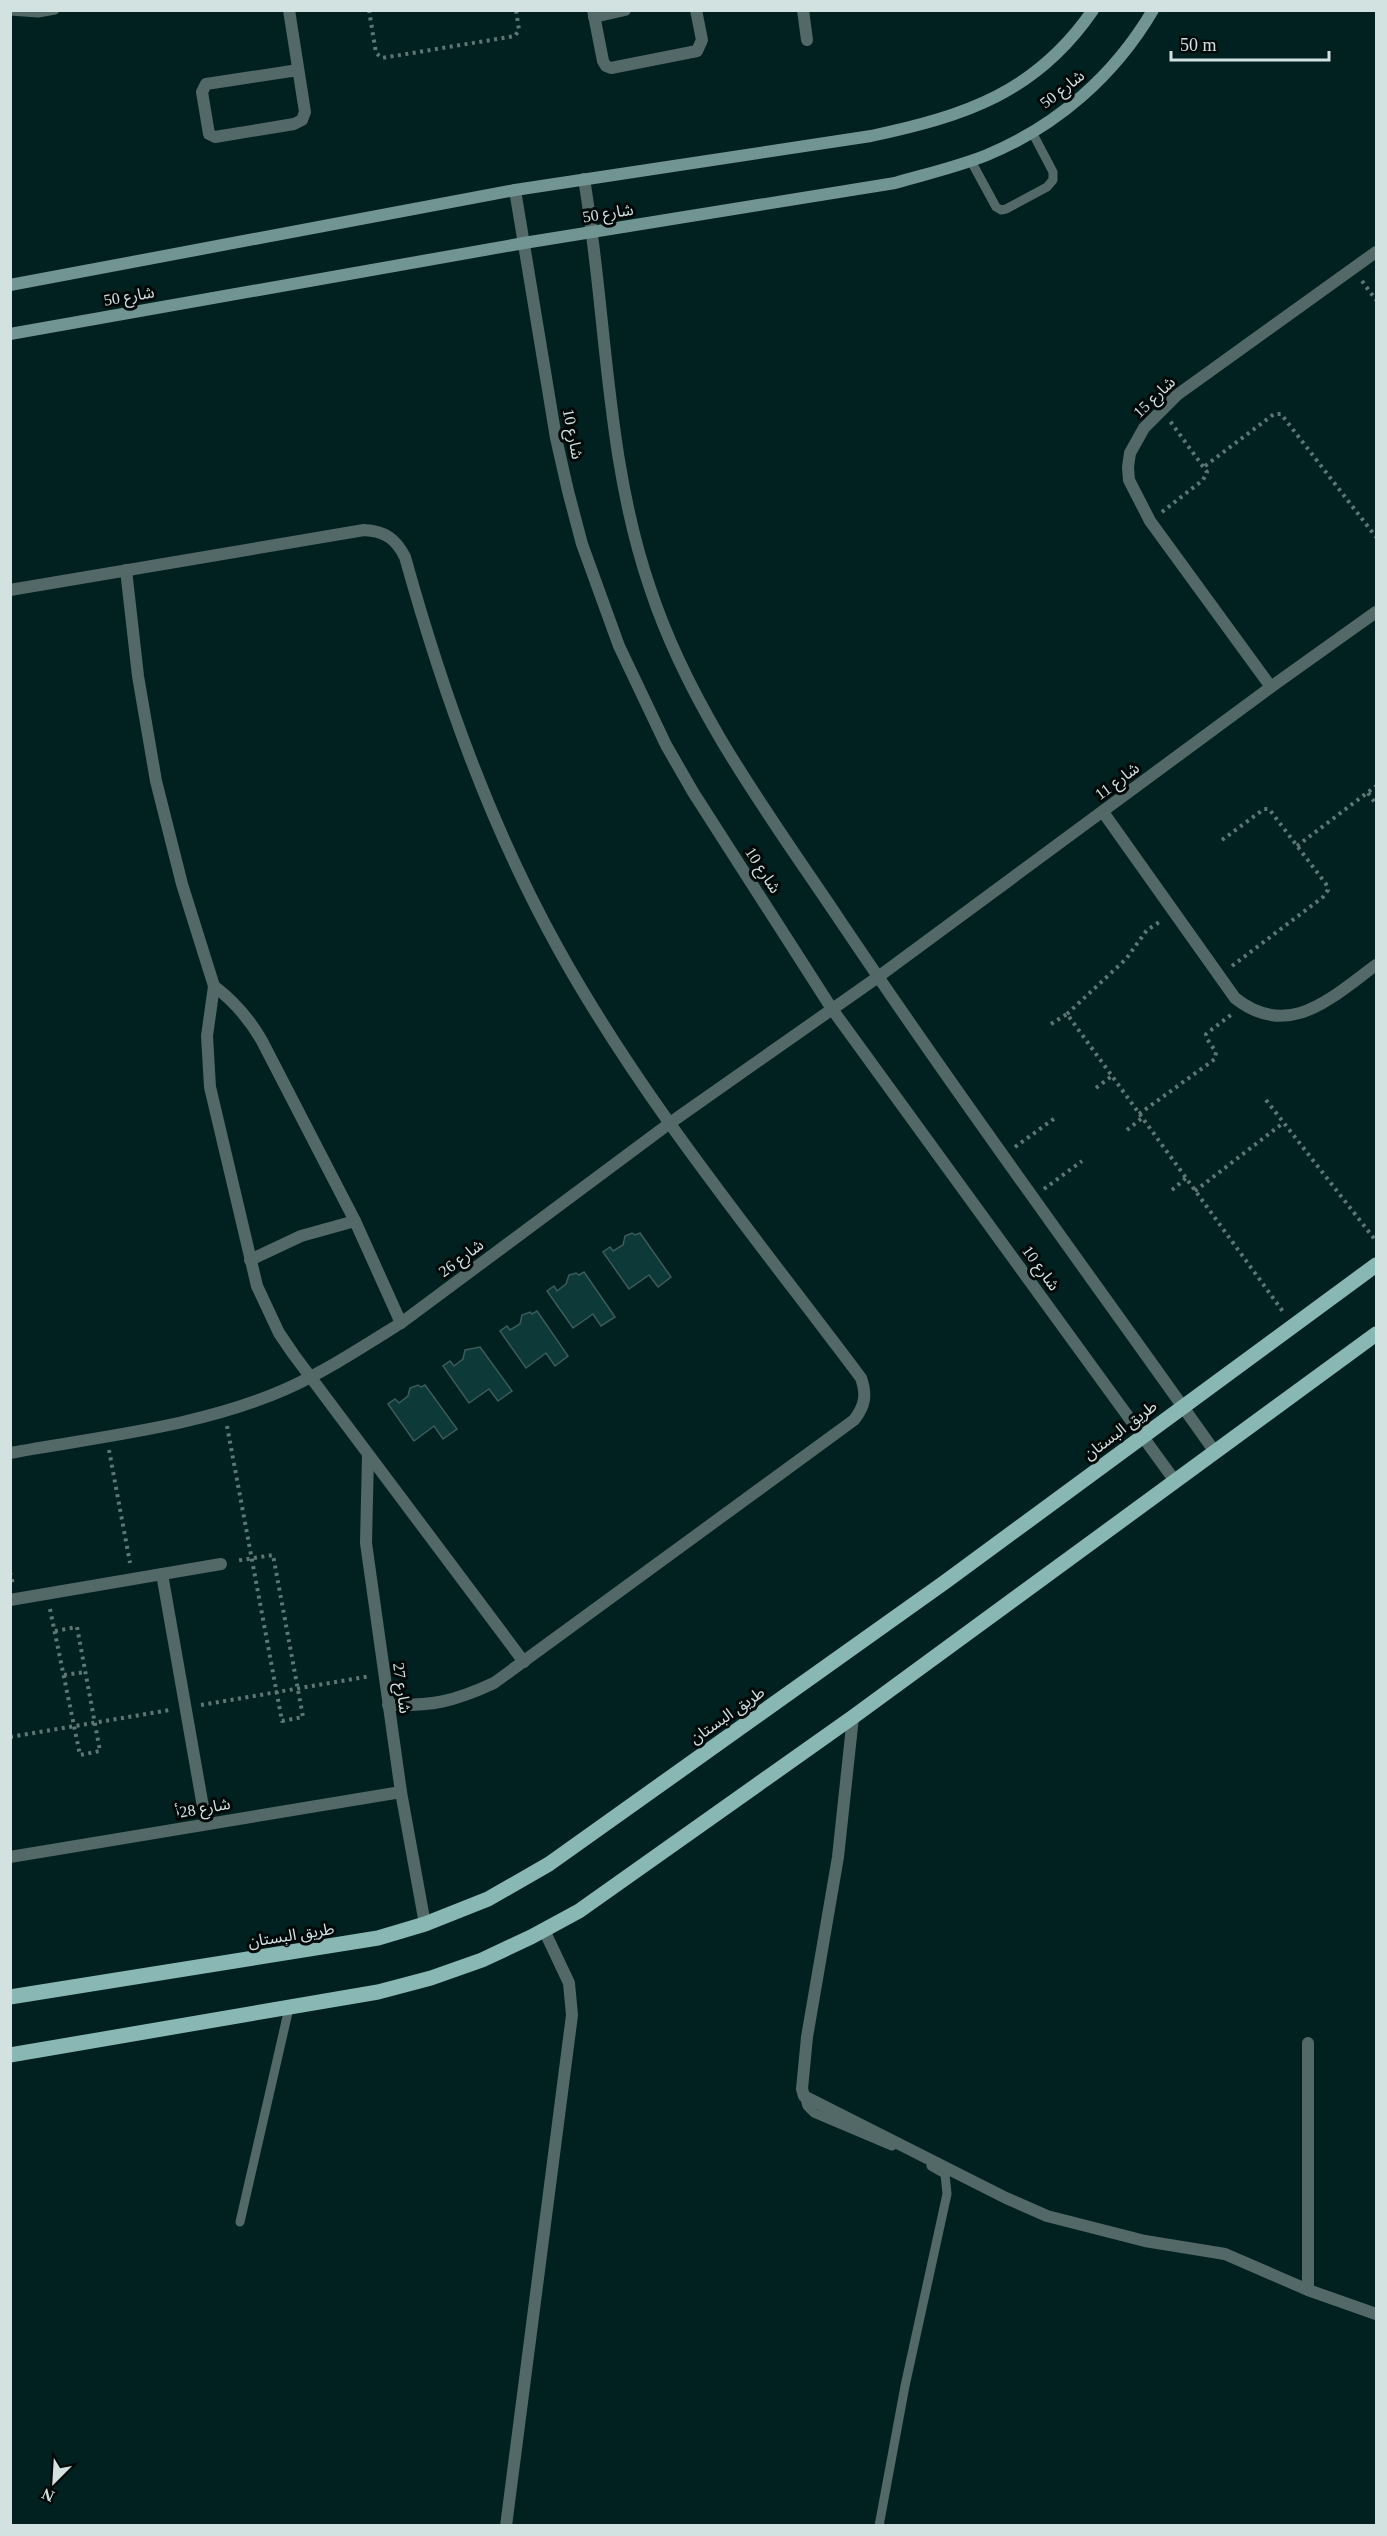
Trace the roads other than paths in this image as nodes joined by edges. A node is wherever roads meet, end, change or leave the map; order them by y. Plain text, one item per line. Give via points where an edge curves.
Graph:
1 (55, 10) edge
2 (289, 10) edge
3 (626, 10) edge
4 (696, 10) edge
5 (803, 10) edge
6 (1093, 10) edge
7 (1153, 10) edge
8 (10, 11) edge
9 (593, 14) edge
10 (807, 40) dead end
11 (298, 70) junction
12 (1032, 132) junction
13 (971, 161) junction
14 (584, 179) junction
15 (515, 190) junction
16 (593, 232) junction
17 (524, 243) junction
18 (1377, 252) edge
19 (10, 285) edge
20 (10, 334) edge
21 (126, 570) junction
22 (10, 590) edge
23 (1377, 612) edge
24 (1271, 687) junction
25 (1103, 812) junction
26 (1377, 965) edge
27 (878, 977) junction
28 (214, 986) junction
29 (832, 1009) junction
30 (670, 1124) junction
31 (356, 1221) junction
32 (250, 1260) junction
33 (1377, 1265) edge
34 (401, 1323) junction
35 (1377, 1334) edge
36 (310, 1376) junction
37 (1183, 1406) junction
38 (1142, 1436) junction
39 (1215, 1452) junction
40 (10, 1453) edge
41 (368, 1455) junction
42 (1175, 1481) junction
43 (221, 1564) road end
44 (162, 1574) junction
45 (10, 1600) edge
46 (524, 1662) junction
47 (388, 1705) junction
48 (852, 1717) junction
49 (401, 1791) junction
50 (206, 1824) junction
51 (10, 1857) edge
52 (426, 1924) junction
53 (544, 1930) junction
54 (10, 1997) edge
55 (289, 2008) junction
56 (1308, 2043) dead end
57 (10, 2055) edge
58 (804, 2096) junction
59 (240, 2222) dead end
60 (1308, 2290) junction
61 (1377, 2314) edge
62 (506, 2526) edge
63 (879, 2526) edge

1 - 8 lane
2 - 11 street
3 - 9 street
4 - 9 street via 702,40 697,51 611,68 603,61
5 - 10 street
6 - 14 street, شارع 50 via 1068,42 1025,81 958,113 871,136
7 - 12 street, شارع 50 via 1139,34 1088,92
11 - 11 street via 204,86 209,134 215,137 298,123 305,112
12 - 13 street, شارع 50
12 - 13 lane via 1053,172 1053,180 1006,210 996,207
13 - 16 street, شارع 50 via 895,183
14 - 15 street, شارع 50
14 - 16 street
15 - 17 street, شارع 10
15 - 19 street, شارع 50
16 - 17 street, شارع 50
16 - 27 street via 621,470 638,549 663,625 697,696 749,786
17 - 20 street, شارع 50
17 - 29 street, شارع 10 via 568,491 582,544 619,646 693,792
18 - 24 street, شارع 15 via 1161,409 1130,453 1128,467 1135,495 1150,521
21 - 22 street
21 - 28 street via 138,676 156,781 182,884
21 - 30 street via 364,530 390,536 399,545 454,717 519,874 587,997
23 - 24 street, شارع 11
24 - 25 street, شارع 11
25 - 26 street via 1235,998 1245,1005 1270,1016 1297,1015 1329,999
25 - 27 street, شارع 11
27 - 29 street, شارع 26
27 - 37 street
28 - 31 street via 249,1019
28 - 32 street via 207,1036 210,1087
29 - 30 street, شارع 26
29 - 38 street, شارع 10
30 - 34 street, شارع 26
30 - 46 street via 861,1378 865,1400 854,1420
31 - 32 street via 301,1236
31 - 34 street
32 - 36 street via 267,1310
33 - 37 main road, طريق البستان
34 - 36 street, شارع 26
35 - 39 main road
36 - 40 street, شارع 26 via 286,1389 200,1418
36 - 41 street
37 - 38 main road, طريق البستان
37 - 39 street
38 - 42 street, شارع 10
38 - 52 main road, طريق البستان via 945,1582 549,1864 488,1899
39 - 42 main road
41 - 46 street
41 - 47 street, شارع 27 via 366,1543
42 - 48 main road
43 - 44 street
44 - 45 street
44 - 50 street
46 - 47 street via 461,1699 425,1706
47 - 49 street, شارع 27
48 - 53 main road via 624,1880
48 - 58 street via 838,1857 807,2037
49 - 50 street, شارع 28أ
49 - 52 street, شارع 27
50 - 51 street, شارع 28أ
52 - 54 main road, طريق البستان via 334,1946
53 - 55 main road via 482,1960 431,1978
53 - 62 street via 569,1983 572,2015
55 - 57 main road
55 - 59 lane
56 - 60 street
58 - 60 street via 1047,2216 1145,2241 1225,2254
58 - 63 lane via 814,2113 916,2156 945,2175 947,2183
60 - 61 street

